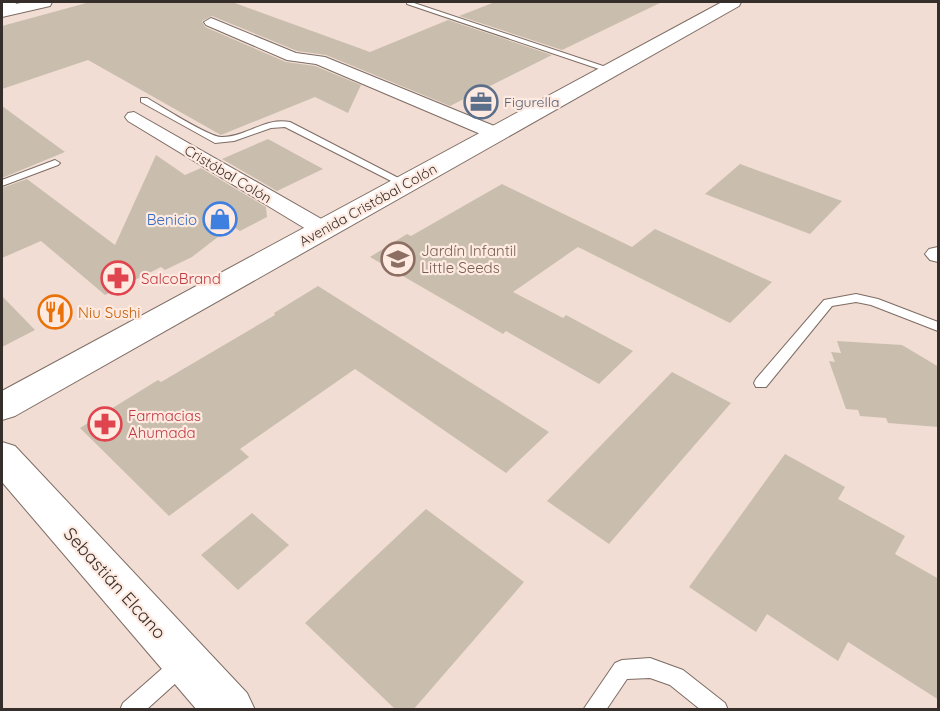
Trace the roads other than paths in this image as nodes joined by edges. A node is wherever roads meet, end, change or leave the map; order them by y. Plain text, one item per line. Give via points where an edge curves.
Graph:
1 (44, 2) edge
2 (732, 2) edge
3 (409, 3) dead end
4 (7, 7) edge
5 (211, 22) dead end
6 (611, 70) junction
7 (139, 108) joint
8 (497, 134) junction
9 (55, 163) dead end
10 (2, 183) edge
11 (405, 184) junction
12 (324, 230) junction
13 (939, 327) edge
14 (761, 383) dead end
15 (2, 407) edge
16 (2, 457) edge
17 (186, 661) junction
18 (130, 710) edge
19 (230, 710) edge
20 (593, 710) edge
21 (718, 710) edge

1 - 4 main road
2 - 6 main road, Avenida Cristóbal Colón
3 - 6 lane
5 - 8 street via 293,57 319,60
6 - 8 main road, Avenida Cristóbal Colón
7 - 11 lane via 224,141 287,123
7 - 12 street, Cristóbal Colón
8 - 11 main road, Avenida Cristóbal Colón
9 - 10 lane
11 - 12 main road, Avenida Cristóbal Colón
12 - 15 main road, Avenida Cristóbal Colón
13 - 14 lane via 856,298 828,303
16 - 17 main road, Sebastián Elcano
17 - 18 lane
17 - 19 main road, Sebastián Elcano
20 - 21 lane via 622,670 650,668 676,677

